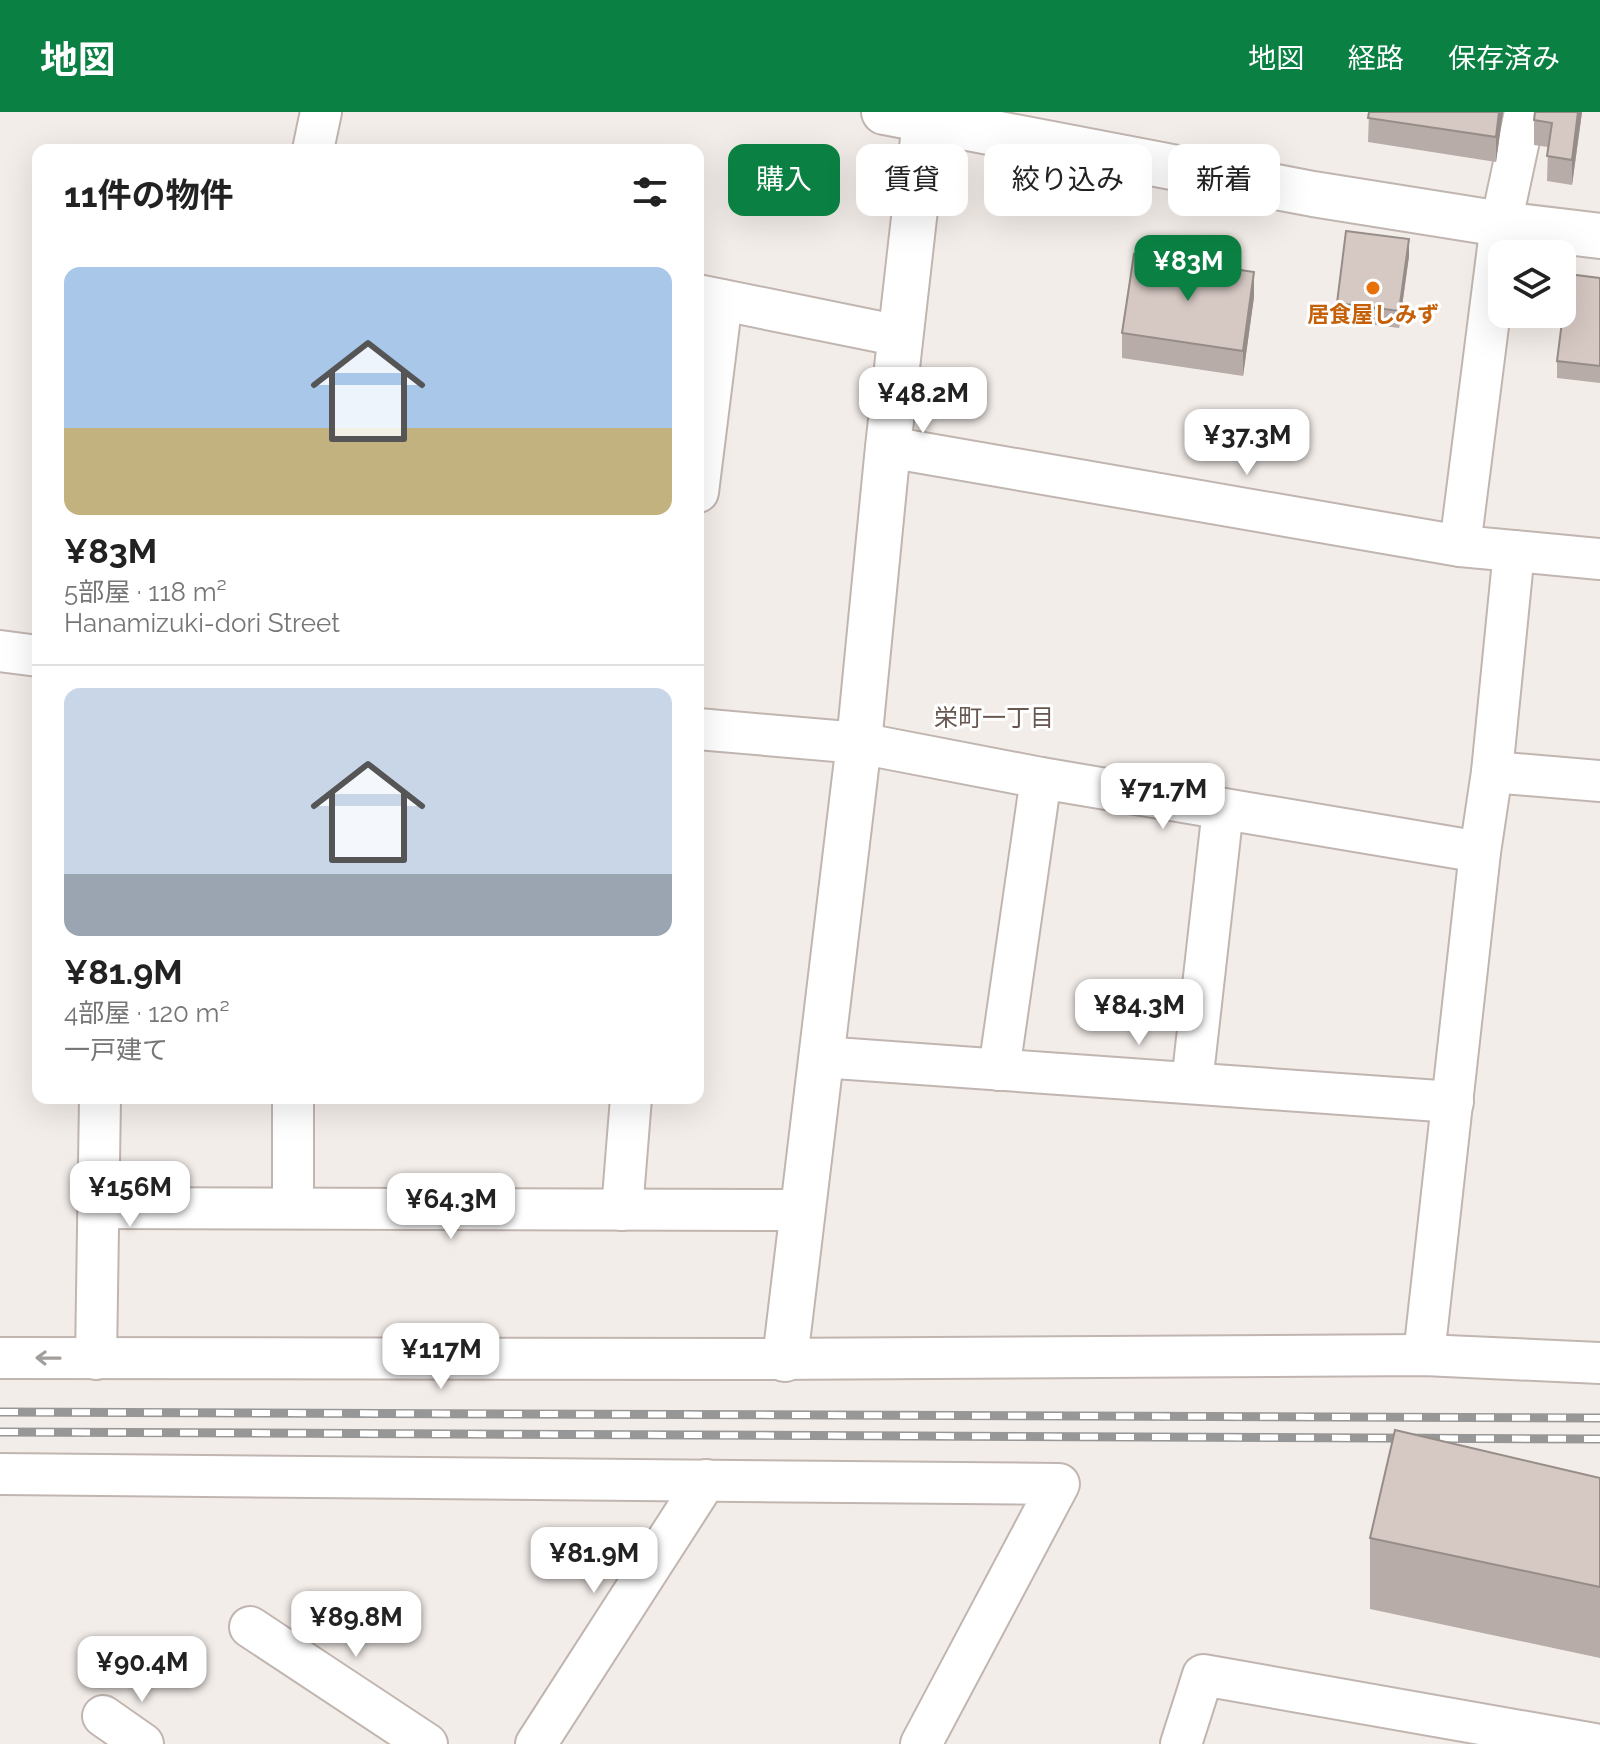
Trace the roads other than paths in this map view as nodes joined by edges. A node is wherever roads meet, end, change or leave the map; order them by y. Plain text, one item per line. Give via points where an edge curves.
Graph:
1 (321, 112) edge
2 (1525, 112) edge
3 (905, 116) edge
4 (314, 144) edge
5 (1501, 224) junction
6 (1600, 236) edge
7 (710, 298) edge
8 (900, 336) junction
9 (704, 395) edge
10 (888, 447) junction
11 (1460, 546) junction
12 (1514, 551) junction
13 (1600, 559) edge
14 (0, 651) edge
15 (32, 655) edge
16 (704, 730) edge
17 (859, 743) junction
18 (1492, 772) junction
19 (1041, 778) junction
20 (1600, 781) edge
21 (1223, 809) junction
22 (1480, 852) junction
23 (821, 1057) junction
24 (999, 1070) junction
25 (1192, 1083) junction
26 (1453, 1102) junction
27 (100, 1104) edge
28 (293, 1104) edge
29 (631, 1104) edge
30 (99, 1208) junction
31 (293, 1208) junction
32 (622, 1210) junction
33 (803, 1210) junction
34 (1424, 1355) junction
35 (0, 1358) edge
36 (96, 1359) junction
37 (785, 1359) junction
38 (1600, 1363) edge
39 (0, 1474) edge
40 (44, 1474) junction
41 (706, 1480) junction
42 (0, 1493) edge
43 (250, 1627) dead end
44 (103, 1716) dead end
45 (143, 1744) edge
46 (427, 1744) edge
47 (536, 1744) edge
48 (921, 1744) edge
49 (1181, 1744) edge
50 (1594, 1744) edge

1 - 4 street
2 - 5 street
3 - 5 street via 1313,194
3 - 8 street
5 - 6 street
5 - 11 street
7 - 8 street
7 - 9 street
8 - 10 street
10 - 11 street
10 - 17 street
11 - 12 street
12 - 13 street
12 - 18 street
14 - 15 street
16 - 17 street
17 - 19 street
17 - 23 street
18 - 20 street
18 - 22 street
19 - 21 street
19 - 24 street
21 - 22 street
21 - 25 street
22 - 26 street
23 - 24 street
23 - 33 street
24 - 25 street
25 - 26 street
26 - 34 street
27 - 30 street
28 - 31 street
29 - 32 street
30 - 31 street
30 - 36 street
31 - 32 street
32 - 33 street
33 - 37 street
34 - 37 street
34 - 38 street
36 -> 35 street
36 - 37 street
39 - 40 street
40 - 41 street
40 - 42 street
41 - 47 street
41 - 48 street via 1059,1484
43 - 46 street
44 - 45 street
49 - 50 street via 1203,1675

